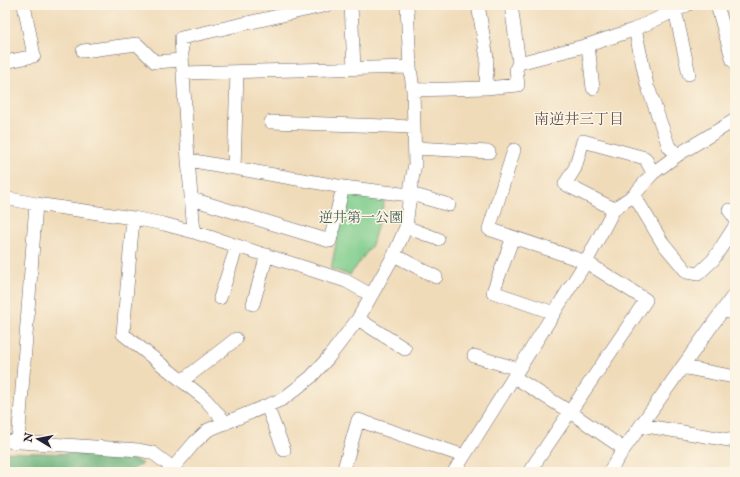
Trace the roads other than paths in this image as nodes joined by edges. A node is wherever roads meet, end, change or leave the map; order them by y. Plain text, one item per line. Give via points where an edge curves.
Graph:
1 (24, 5) edge
2 (327, 5) edge
3 (351, 5) edge
4 (407, 5) edge
5 (478, 5) edge
6 (511, 5) edge
7 (717, 5) edge
8 (681, 7) edge
9 (635, 29) junction
10 (588, 45) junction
11 (83, 51) dead end
12 (182, 60) junction
13 (735, 60) edge
14 (5, 62) edge
15 (519, 63) junction
16 (410, 67) junction
17 (354, 68) junction
18 (237, 72) junction
19 (183, 73) junction
20 (689, 74) dead end
21 (486, 88) junction
22 (593, 88) dead end
23 (413, 90) junction
24 (735, 120) edge
25 (271, 122) dead end
26 (414, 127) junction
27 (415, 148) junction
28 (514, 150) dead end
29 (489, 152) dead end
30 (678, 155) junction
31 (188, 160) junction
32 (234, 168) junction
33 (653, 173) junction
34 (343, 186) junction
35 (634, 195) junction
36 (410, 196) junction
37 (5, 198) edge
38 (192, 199) junction
39 (36, 204) junction
40 (449, 205) dead end
41 (614, 209) junction
42 (132, 218) junction
43 (735, 226) edge
44 (406, 227) junction
45 (194, 232) junction
46 (513, 237) junction
47 (438, 239) dead end
48 (237, 246) junction
49 (267, 255) junction
50 (394, 255) junction
51 (586, 262) junction
52 (436, 277) dead end
53 (735, 293) edge
54 (371, 295) junction
55 (220, 298) dead end
56 (253, 304) dead end
57 (729, 312) edge
58 (554, 313) junction
59 (358, 319) junction
60 (236, 339) dead end
61 (405, 349) dead end
62 (474, 356) dead end
63 (682, 367) junction
64 (516, 373) junction
65 (735, 377) edge
66 (182, 381) junction
67 (267, 406) junction
68 (570, 412) junction
69 (226, 423) junction
70 (641, 425) junction
71 (5, 441) edge
72 (735, 441) edge
73 (18, 442) junction
74 (624, 449) junction
75 (284, 450) dead end
76 (464, 456) junction
77 (173, 470) edge
78 (343, 472) edge
79 (454, 472) edge
80 (529, 472) edge
81 (609, 472) edge

1 - 14 street via 34,56
2 - 12 street via 181,38
3 - 17 street
4 - 16 street
5 - 21 street via 487,58
6 - 15 street
7 - 13 street via 733,61
8 - 9 street
8 - 20 street
9 - 10 street
9 - 30 street via 648,87 669,147
10 - 15 street
10 - 22 street
11 - 12 street via 137,44 155,62
12 - 19 street
15 - 21 street via 516,69 518,85
16 - 17 street
16 - 23 street
17 - 18 street
18 - 19 street
18 - 32 street
19 - 31 street
21 - 23 street
23 - 26 street
24 - 30 street
25 - 26 street
26 - 27 street
27 - 29 street
27 - 36 street
28 - 46 street via 489,229
30 - 33 street
31 - 32 street
31 - 38 street
32 - 34 street
33 - 35 street
33 - 41 street via 645,158 583,141 575,168 565,184
34 - 36 street
34 - 38 street via 330,241
35 - 41 street
35 - 43 street via 662,242 687,272 698,274 713,260
36 - 40 street
36 - 44 street
37 - 39 street
38 - 45 street
39 - 42 street
39 - 73 street
41 - 51 street
42 - 45 street
42 - 66 street via 123,334
44 - 47 street
44 - 50 street
45 - 48 street
46 - 51 street
46 - 58 street via 493,292
48 - 49 street
48 - 55 street
49 - 54 street via 346,281
49 - 56 street
50 - 52 street
50 - 54 street
51 - 58 street
51 - 68 street via 646,300
53 - 57 street
54 - 59 street
57 - 63 street
58 - 64 street
59 - 61 street
59 - 67 street via 311,377 283,399
60 - 66 street
62 - 64 street
63 - 65 street
63 - 70 street
64 - 68 street
64 - 76 street
66 - 69 street via 205,399
67 - 69 street
67 - 75 street
68 - 74 street
68 - 80 street
69 - 77 street via 208,430 194,442
70 - 72 street
70 - 74 street
71 - 73 street
73 - 77 street via 139,450 153,453
74 - 81 street
76 - 78 street via 358,420
76 - 79 street

